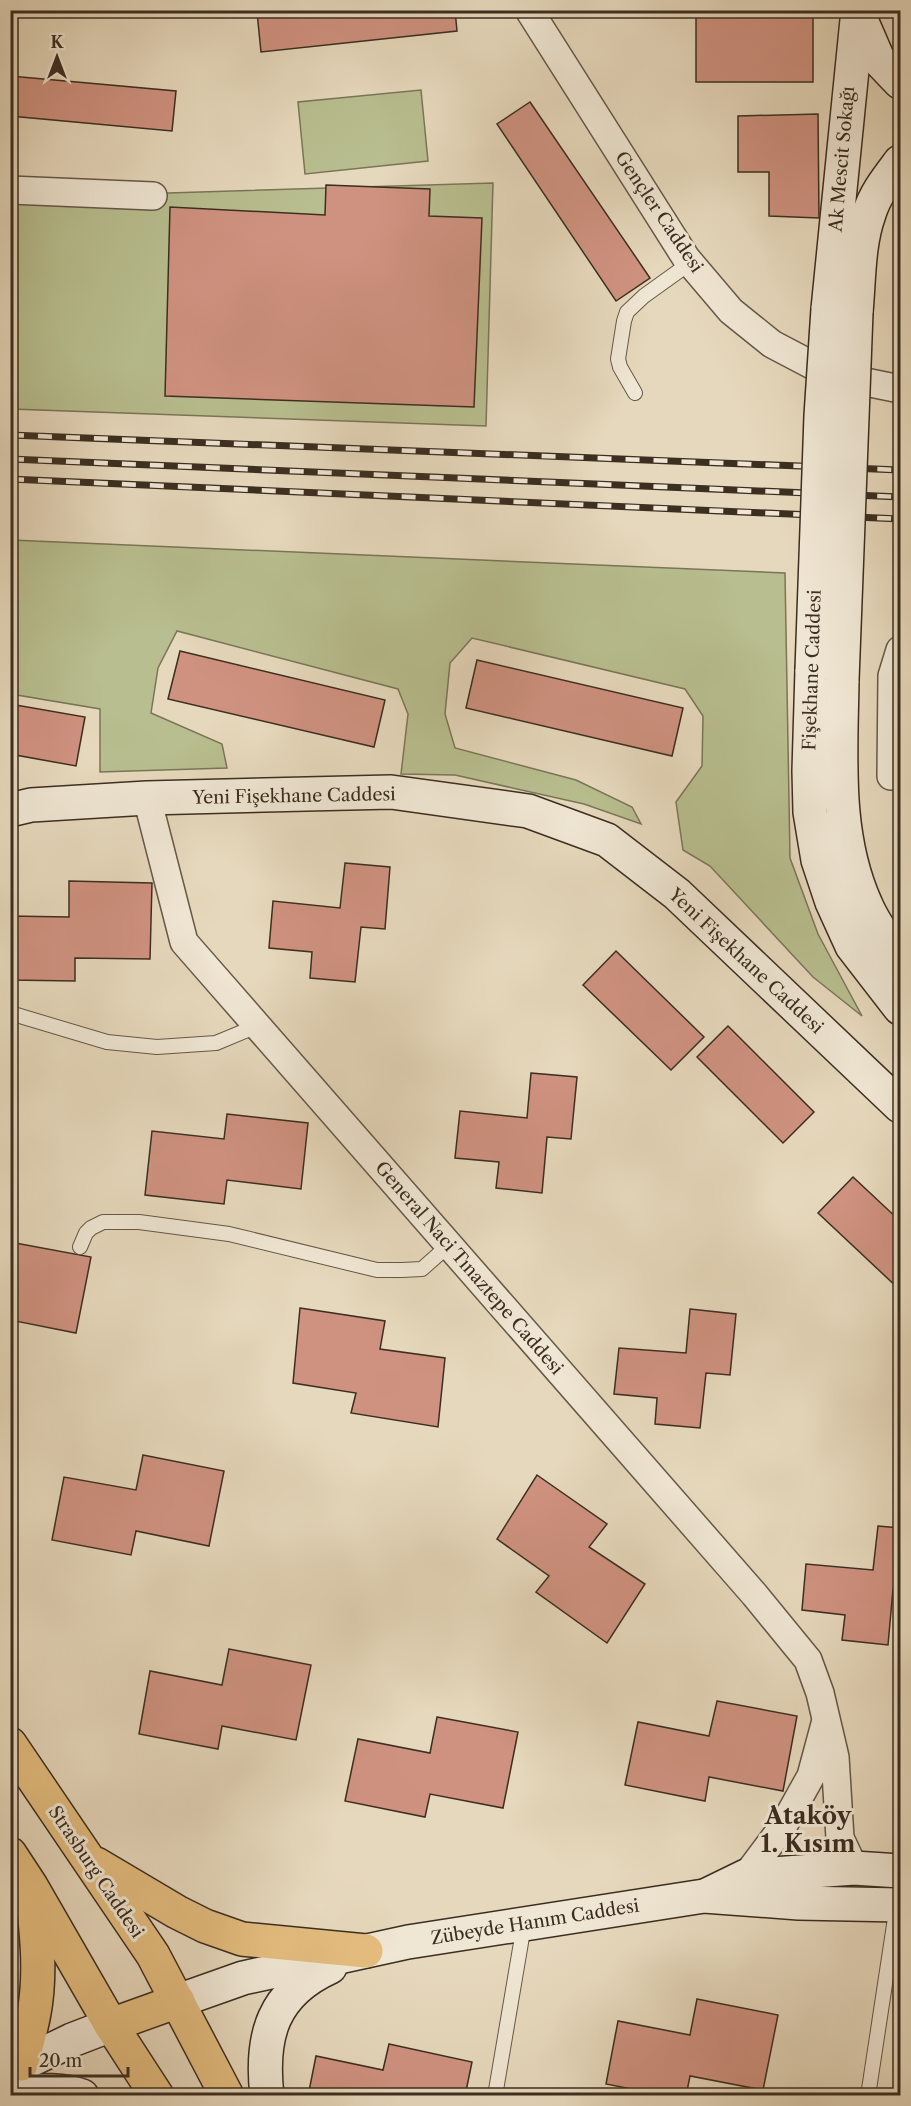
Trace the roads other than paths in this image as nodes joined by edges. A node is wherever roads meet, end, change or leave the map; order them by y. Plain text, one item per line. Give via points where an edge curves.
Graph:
1 (529, 10) edge
2 (858, 12) edge
3 (900, 82) edge
4 (900, 162) edge
5 (10, 190) edge
6 (153, 196) dead end
7 (690, 263) junction
8 (842, 311) junction
9 (900, 389) edge
10 (635, 393) dead end
11 (900, 650) edge
12 (827, 675) junction
13 (891, 776) dead end
14 (147, 798) junction
15 (10, 810) edge
16 (900, 959) edge
17 (900, 1008) edge
18 (10, 1013) edge
19 (257, 1026) junction
20 (900, 1106) edge
21 (449, 1245) junction
22 (80, 1247) dead end
23 (826, 1720) junction
24 (10, 1744) edge
25 (10, 1854) edge
26 (85, 1857) junction
27 (854, 1868) junction
28 (898, 1870) edge
29 (746, 1876) junction
30 (31, 1886) junction
31 (704, 1896) junction
32 (899, 1905) edge
33 (524, 1923) junction
34 (366, 1951) junction
35 (178, 2001) junction
36 (111, 2025) junction
37 (14, 2075) edge
38 (82, 2096) edge
39 (157, 2096) edge
40 (227, 2096) edge
41 (267, 2096) edge
42 (495, 2096) edge
43 (868, 2096) edge

1 - 7 street, Gençler Caddesi
2 - 3 main road via 878,59
2 - 8 main road, Ak Mescit Sokağı via 852,57
4 - 8 main road via 884,182 869,214
5 - 6 street
7 - 9 street, Gençler Caddesi via 731,311 772,344 831,375
7 - 10 lane via 627,312 618,359
8 - 12 main road, Fişekhane Caddesi, bridge via 821,416
11 - 13 street via 892,676
12 - 16 main road, Fişekhane Caddesi via 844,829 854,873 867,907
12 - 17 main road, Fişekhane Caddesi via 809,771 810,812 818,860 852,946
14 - 15 main road, Yeni Fişekhane Caddesi
14 - 19 street, General Naci Tınaztepe Caddesi via 184,942
14 - 20 main road, Yeni Fişekhane Caddesi via 391,792 528,811 607,840 677,894
18 - 19 lane via 107,1042 157,1047 216,1043
19 - 21 street, General Naci Tınaztepe Caddesi
21 - 22 lane via 422,1269 377,1270 229,1234 139,1222 103,1222 86,1233
21 - 23 street, General Naci Tınaztepe Caddesi via 808,1660
23 - 27 street, General Naci Tınaztepe Caddesi via 835,1757 840,1838
23 - 29 street via 811,1776 782,1828
24 - 26 main road, Strasburg Caddesi
25 - 30 main road
26 - 34 main road via 177,1912 242,1939
26 - 35 main road, Strasburg Caddesi via 153,1955
27 - 28 main road, Zübeyde Hanım Caddesi
27 - 29 main road, Zübeyde Hanım Caddesi
28 - 32 main road
29 - 31 main road, Zübeyde Hanım Caddesi
30 - 36 main road
30 - 37 main road via 38,1953 35,2011
31 - 32 main road, Zübeyde Hanım Caddesi
31 - 33 main road, Zübeyde Hanım Caddesi
32 - 43 lane
33 - 34 main road, Zübeyde Hanım Caddesi
33 - 42 lane
34 - 35 main road, Zübeyde Hanım Caddesi via 243,1978
34 - 41 main road, Zübeyde Hanım Caddesi via 310,1976 286,1997 273,2020 266,2050
35 - 36 main road
35 - 40 main road, Strasburg Caddesi
36 - 37 main road via 72,2040
36 - 39 main road
37 - 38 main road via 46,2091

